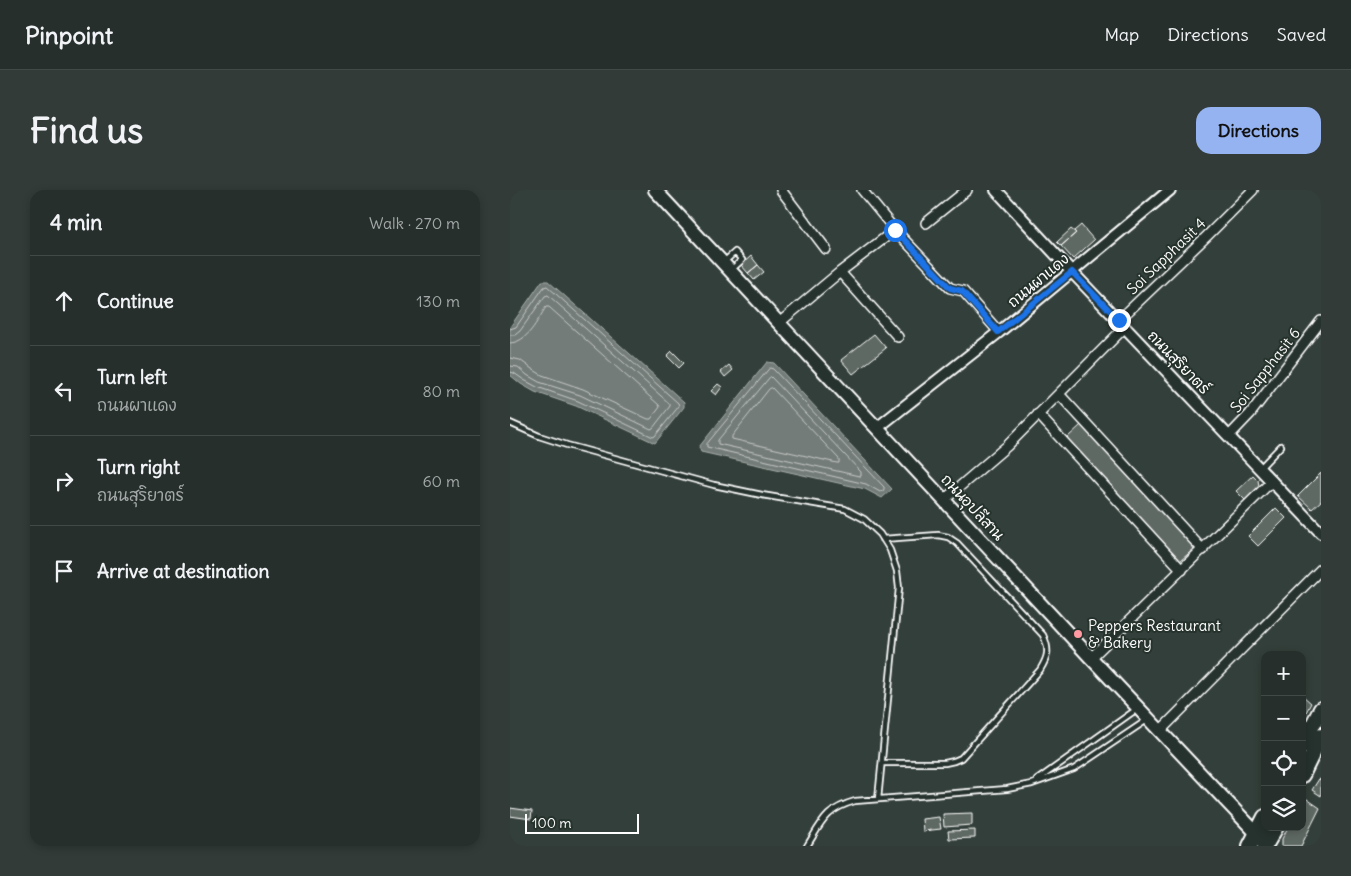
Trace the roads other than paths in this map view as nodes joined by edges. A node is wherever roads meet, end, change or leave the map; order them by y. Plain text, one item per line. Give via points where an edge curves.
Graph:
1 (862, 190) edge
2 (967, 190) edge
3 (996, 190) edge
4 (1170, 190) edge
5 (1253, 190) edge
6 (660, 192) edge
7 (786, 192) edge
8 (926, 223) dead end
9 (895, 230) junction
10 (826, 248) dead end
11 (840, 272) junction
12 (1072, 272) junction
13 (1321, 321) edge
14 (779, 323) junction
15 (1122, 324) junction
16 (998, 332) junction
17 (898, 337) dead end
18 (1059, 394) junction
19 (1038, 414) junction
20 (510, 424) edge
21 (877, 428) junction
22 (1229, 436) junction
23 (1282, 446) dead end
24 (1260, 468) junction
25 (1272, 481) junction
26 (944, 500) junction
27 (1321, 533) edge
28 (883, 539) junction
29 (1202, 550) junction
30 (1321, 569) edge
31 (1182, 570) junction
32 (1091, 658) junction
33 (1138, 708) junction
34 (1321, 709) edge
35 (1149, 719) junction
36 (1160, 731) junction
37 (1318, 733) edge
38 (1306, 743) edge
39 (882, 763) junction
40 (1306, 764) edge
41 (1032, 784) junction
42 (878, 799) junction
43 (1261, 824) edge
44 (1274, 831) edge
45 (1256, 833) junction
46 (1266, 845) edge
47 (807, 846) edge
48 (1250, 846) edge

1 - 9 street
2 - 8 street
3 - 12 street, ถนนสุริยาตร์
4 - 12 street, ถนนผาแดง
5 - 15 street, Soi Sapphasit 4
6 - 14 main road, ถนนอุปลีสาน
7 - 10 street
9 - 11 street
9 - 16 street via 950,288 962,291
11 - 14 street
11 - 17 street
12 - 15 street, ถนนสุริยาตร์
12 - 16 street, ถนนผาแดง
13 - 22 street, Soi Sapphasit 6 via 1250,414
14 - 21 main road, ถนนอุปลีสาน
15 - 18 street, Soi Sapphasit 4
15 - 22 street, ถนนสุริยาตร์
16 - 21 street, ถนนผาแดง
18 - 19 street, Soi Sapphasit 4
18 - 29 street
19 - 26 street, Soi Sapphasit 4 via 1007,446
19 - 31 street
20 - 28 lane via 567,445 714,485 845,509 864,519
21 - 26 main road, ถนนอุปลีสาน
22 - 24 street, ถนนสุริยาตร์
23 - 24 lane
24 - 25 street, ถนนสุริยาตร์
25 - 27 street, ถนนสุริยาตร์
25 - 29 street
26 - 32 main road, ถนนอุปลีสาน
28 - 39 lane via 897,571 899,588
28 - 39 lane via 938,535 957,543 1043,635 1048,653 1040,670 961,758 944,763
29 - 31 street
30 - 36 street
31 - 32 street
32 - 33 main road, ถนนอุปลีสาน
33 - 35 main road, ถนนอุปลีสาน
33 - 41 lane
34 - 37 main road
35 - 36 main road, ถนนอุปลีสาน
35 - 41 lane via 1074,769
36 - 45 main road, ถนนอุปลีสาน
37 - 38 main road
37 - 40 main road
39 - 42 lane
41 - 42 lane via 1007,789
42 - 47 lane via 848,803 831,811
43 - 45 main road
44 - 46 main road
45 - 46 main road, ถนนอุปลีสาน
45 - 48 main road

